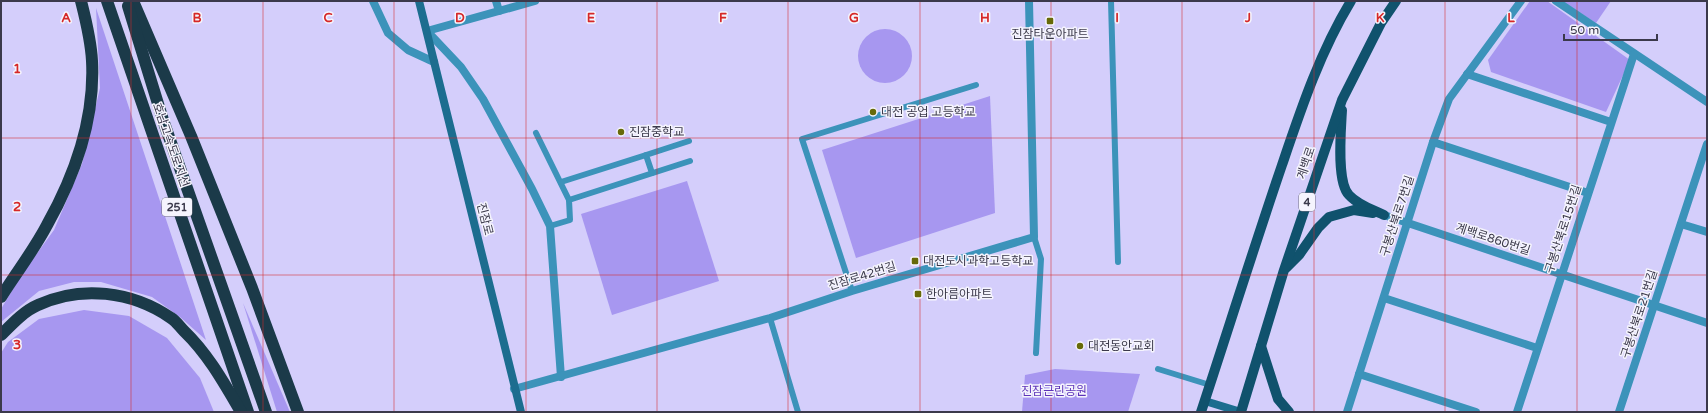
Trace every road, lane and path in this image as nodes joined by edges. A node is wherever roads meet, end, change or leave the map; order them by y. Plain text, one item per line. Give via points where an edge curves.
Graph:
1 (81, 1) edge
2 (107, 1) edge
3 (126, 1) edge
4 (133, 1) edge
5 (373, 1) edge
6 (419, 1) edge
7 (496, 1) edge
8 (535, 1) edge
9 (1028, 1) edge
10 (1111, 1) edge
11 (1351, 1) edge
12 (1396, 1) edge
13 (1521, 1) edge
14 (1556, 1) edge
15 (499, 11) junction
16 (427, 31) junction
17 (1634, 54) junction
18 (434, 62) junction
19 (1467, 74) junction
20 (976, 85) dead end
21 (1342, 100) junction
22 (1707, 102) edge
23 (1611, 122) junction
24 (536, 133) dead end
25 (689, 141) dead end
26 (1433, 142) junction
27 (1707, 144) edge
28 (646, 155) junction
29 (690, 161) dead end
30 (652, 173) junction
31 (561, 182) junction
32 (1588, 193) junction
33 (569, 200) junction
34 (1384, 215) junction
35 (1407, 223) junction
36 (1681, 224) junction
37 (550, 226) junction
38 (1707, 232) edge
39 (1034, 237) junction
40 (1118, 262) dead end
41 (1284, 270) junction
42 (1561, 274) junction
43 (852, 291) junction
44 (1, 296) edge
45 (1384, 298) junction
46 (1654, 305) junction
47 (770, 318) junction
48 (1707, 323) edge
49 (1, 336) edge
50 (1261, 346) junction
51 (1537, 348) junction
52 (1036, 353) dead end
53 (1158, 369) dead end
54 (1359, 374) junction
55 (561, 377) junction
56 (1210, 385) junction
57 (514, 389) junction
58 (1205, 401) junction
59 (241, 412) edge
60 (248, 412) edge
61 (266, 412) edge
62 (298, 412) edge
63 (521, 412) edge
64 (798, 412) edge
65 (1201, 412) edge
66 (1241, 412) edge
67 (1289, 412) edge
68 (1347, 412) edge
69 (1476, 412) edge
70 (1517, 412) edge
71 (1619, 412) edge

1 - 44 highway via 90,36 92,88 76,163 47,226
2 - 60 highway, 호남고속도로지선 / 251
3 - 61 highway, 호남고속도로지선 / 251 via 163,120
4 - 62 highway via 194,143
5 - 18 street via 388,33 408,50
6 - 16 street, 진잠로
7 - 15 street
8 - 15 street
9 - 39 street
10 - 40 lane
11 - 56 main road, 계백로 via 1309,86
12 - 21 main road, 계백로 / 4 via 1381,23
13 - 19 street, 구봉산북로7번길
14 - 17 street
15 - 16 street
16 - 18 street, 진잠로
16 - 37 street, 진잠로 via 461,67 482,99
17 - 22 street
17 - 23 street, 구봉산북로15번길
18 - 57 street, 진잠로
19 - 23 street
19 - 26 street, 구봉산북로7번길 via 1450,100
20 - 43 lane via 802,139
21 - 34 main road via 1341,146 1344,186 1348,195 1357,202
21 - 41 main road, 계백로 / 4
23 - 32 street, 구봉산북로15번길
24 - 31 lane
25 - 28 lane
26 - 32 street
26 - 35 street, 구봉산북로7번길
27 - 36 street, 구봉산북로21번길
28 - 30 lane
28 - 31 lane
29 - 30 lane
30 - 33 lane
31 - 33 lane
32 - 42 street, 구봉산북로15번길
33 - 37 lane via 570,220
34 - 35 street, 계백로860번길
34 - 41 main road via 1354,210 1329,217
35 - 42 street, 계백로860번길
35 - 45 street, 구봉산북로7번길
36 - 38 street
36 - 46 street, 구봉산북로21번길
37 - 55 street, 진잠로
39 - 43 street, 진잠로42번길
39 - 52 lane via 1042,259
41 - 50 main road, 계백로 / 4
42 - 46 street, 계백로860번길
42 - 51 street, 구봉산북로15번길
43 - 47 street, 진잠로42번길
45 - 51 street
45 - 54 street, 구봉산북로7번길
46 - 48 street, 계백로860번길
46 - 71 street, 구봉산북로21번길
47 - 55 street, 진잠로42번길
47 - 64 lane
49 - 59 highway via 18,318 38,305 71,294 108,293 140,302 171,318 192,339 213,365
50 - 66 main road, 계백로 / 4
50 - 67 main road via 1278,399
51 - 70 street, 구봉산북로15번길
53 - 56 lane
54 - 68 street, 구봉산북로7번길
54 - 69 street
55 - 57 street, 진잠로42번길
56 - 58 main road, 계백로
57 - 63 street, 진잠로
58 - 65 main road, 계백로
58 - 66 street

